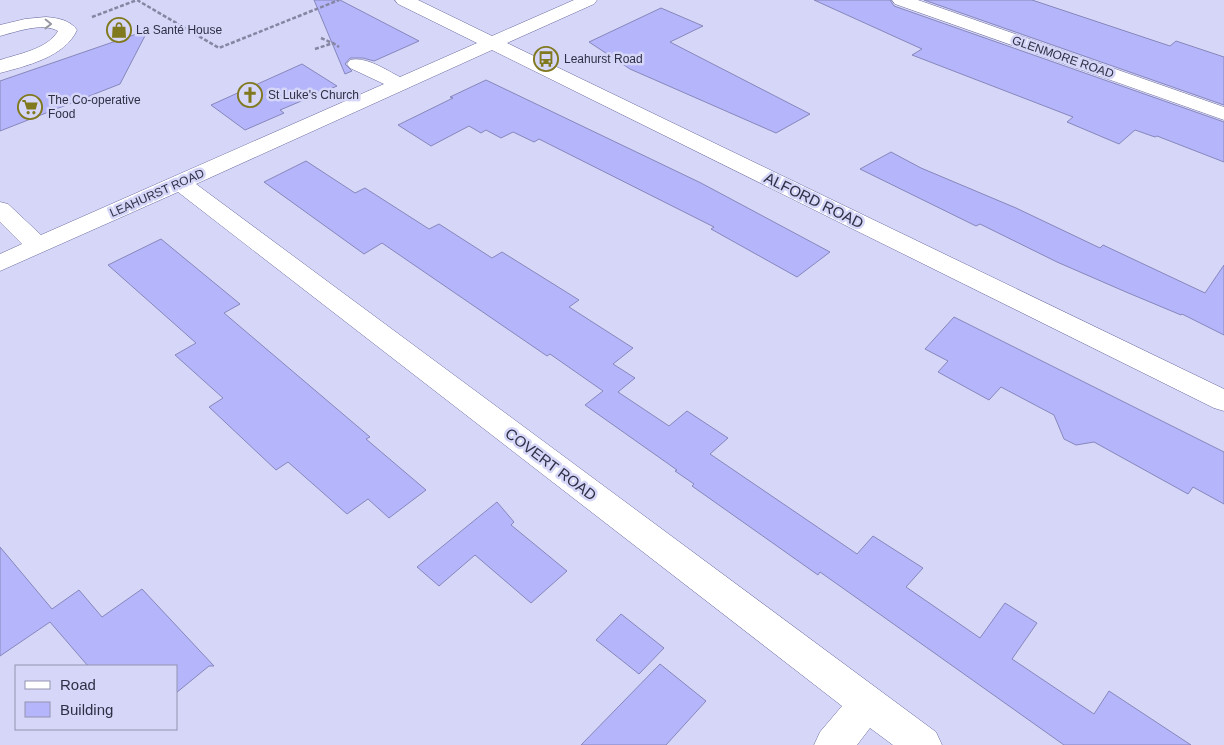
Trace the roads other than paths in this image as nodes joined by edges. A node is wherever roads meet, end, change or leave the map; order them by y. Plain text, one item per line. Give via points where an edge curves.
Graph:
1 (404, 0) edge
2 (588, 0) edge
3 (901, 0) edge
4 (0, 31) edge
5 (492, 43) junction
6 (358, 64) dead end
7 (0, 67) edge
8 (400, 84) junction
9 (1224, 114) edge
10 (180, 183) junction
11 (0, 209) edge
12 (38, 246) junction
13 (0, 263) edge
14 (1224, 401) edge
15 (867, 703) junction
16 (833, 745) edge
17 (923, 745) edge

1 - 5 street, ALFORD ROAD
2 - 5 street, LEAHURST ROAD
3 - 9 street, GLENMORE ROAD
4 -> 7 street via 31,24 59,24 68,30 62,42
5 - 8 street, LEAHURST ROAD
5 - 14 street, ALFORD ROAD
6 - 8 street
8 - 10 street, LEAHURST ROAD
10 - 12 street, LEAHURST ROAD
10 - 15 street, COVERT ROAD
11 - 12 street
12 - 13 street, LEAHURST ROAD
15 - 16 street
15 - 17 street, COVERT ROAD

